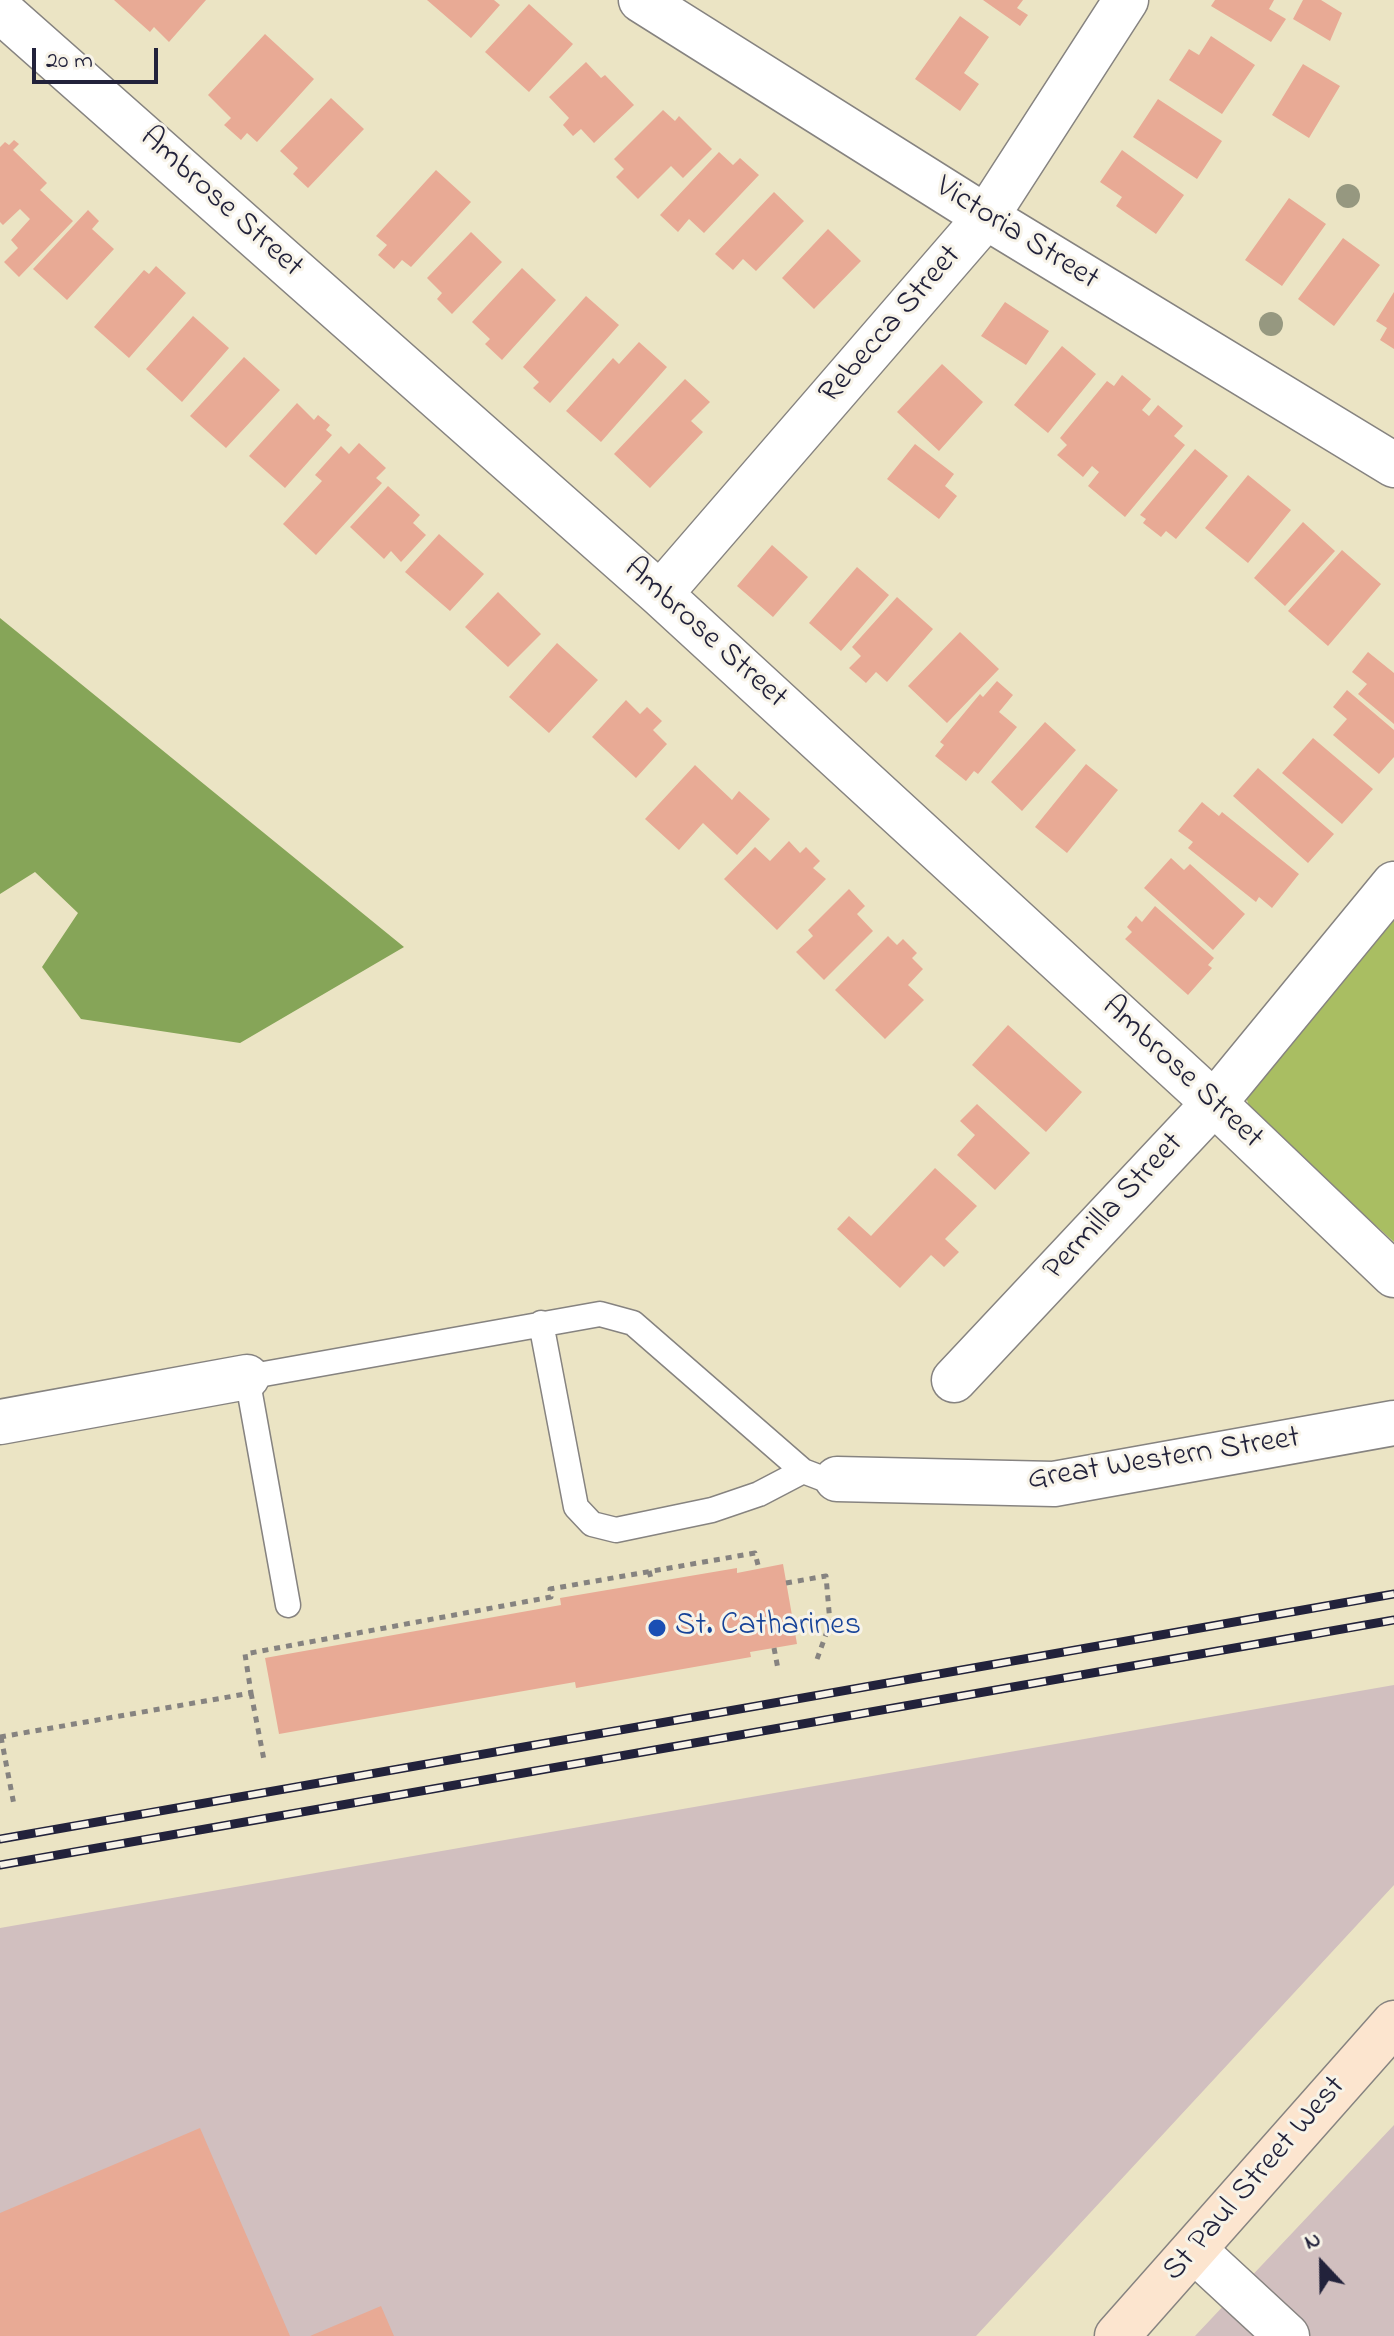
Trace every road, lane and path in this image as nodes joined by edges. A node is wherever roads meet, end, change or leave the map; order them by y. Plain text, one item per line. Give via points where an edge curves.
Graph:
1 (641, 0) edge
2 (1126, 0) edge
3 (0, 10) edge
4 (986, 217) junction
5 (1394, 465) edge
6 (660, 594) junction
7 (1394, 884) edge
8 (1214, 1103) junction
9 (1394, 1275) edge
10 (541, 1323) junction
11 (247, 1377) junction
12 (954, 1380) dead end
13 (0, 1422) edge
14 (1394, 1423) edge
15 (820, 1475) junction
16 (759, 1569) dead end
17 (649, 1571) junction
18 (652, 1582) dead end
19 (786, 1583) dead end
20 (288, 1605) dead end
21 (774, 1648) dead end
22 (816, 1662) dead end
23 (778, 1669) dead end
24 (251, 1693) junction
25 (1, 1737) edge
26 (264, 1760) dead end
27 (14, 1805) dead end
28 (1394, 2023) edge
29 (1194, 2250) junction
30 (1117, 2336) edge
31 (1287, 2336) edge

1 - 4 street, Victoria Street
2 - 4 street, Rebecca Street
3 - 6 street, Ambrose Street
4 - 5 street, Victoria Street
4 - 6 street, Rebecca Street
6 - 8 street, Ambrose Street
7 - 8 street, Permilla Street
8 - 9 street, Ambrose Street
8 - 12 street, Permilla Street
10 - 11 lane
10 - 15 lane via 600,1314 633,1323
10 - 15 lane via 576,1507 592,1524 616,1530 712,1510
11 - 13 street
11 - 20 lane
14 - 15 street, Great Western Street via 1054,1484
16 - 17 path via 755,1553
17 - 18 path
17 - 24 path via 550,1589 551,1597 245,1654
19 - 22 path via 826,1576 830,1623
21 - 23 path
24 - 25 path
24 - 26 path
25 - 27 path
28 - 29 main road, St Paul Street West
29 - 30 main road, St Paul Street West
29 - 31 street

